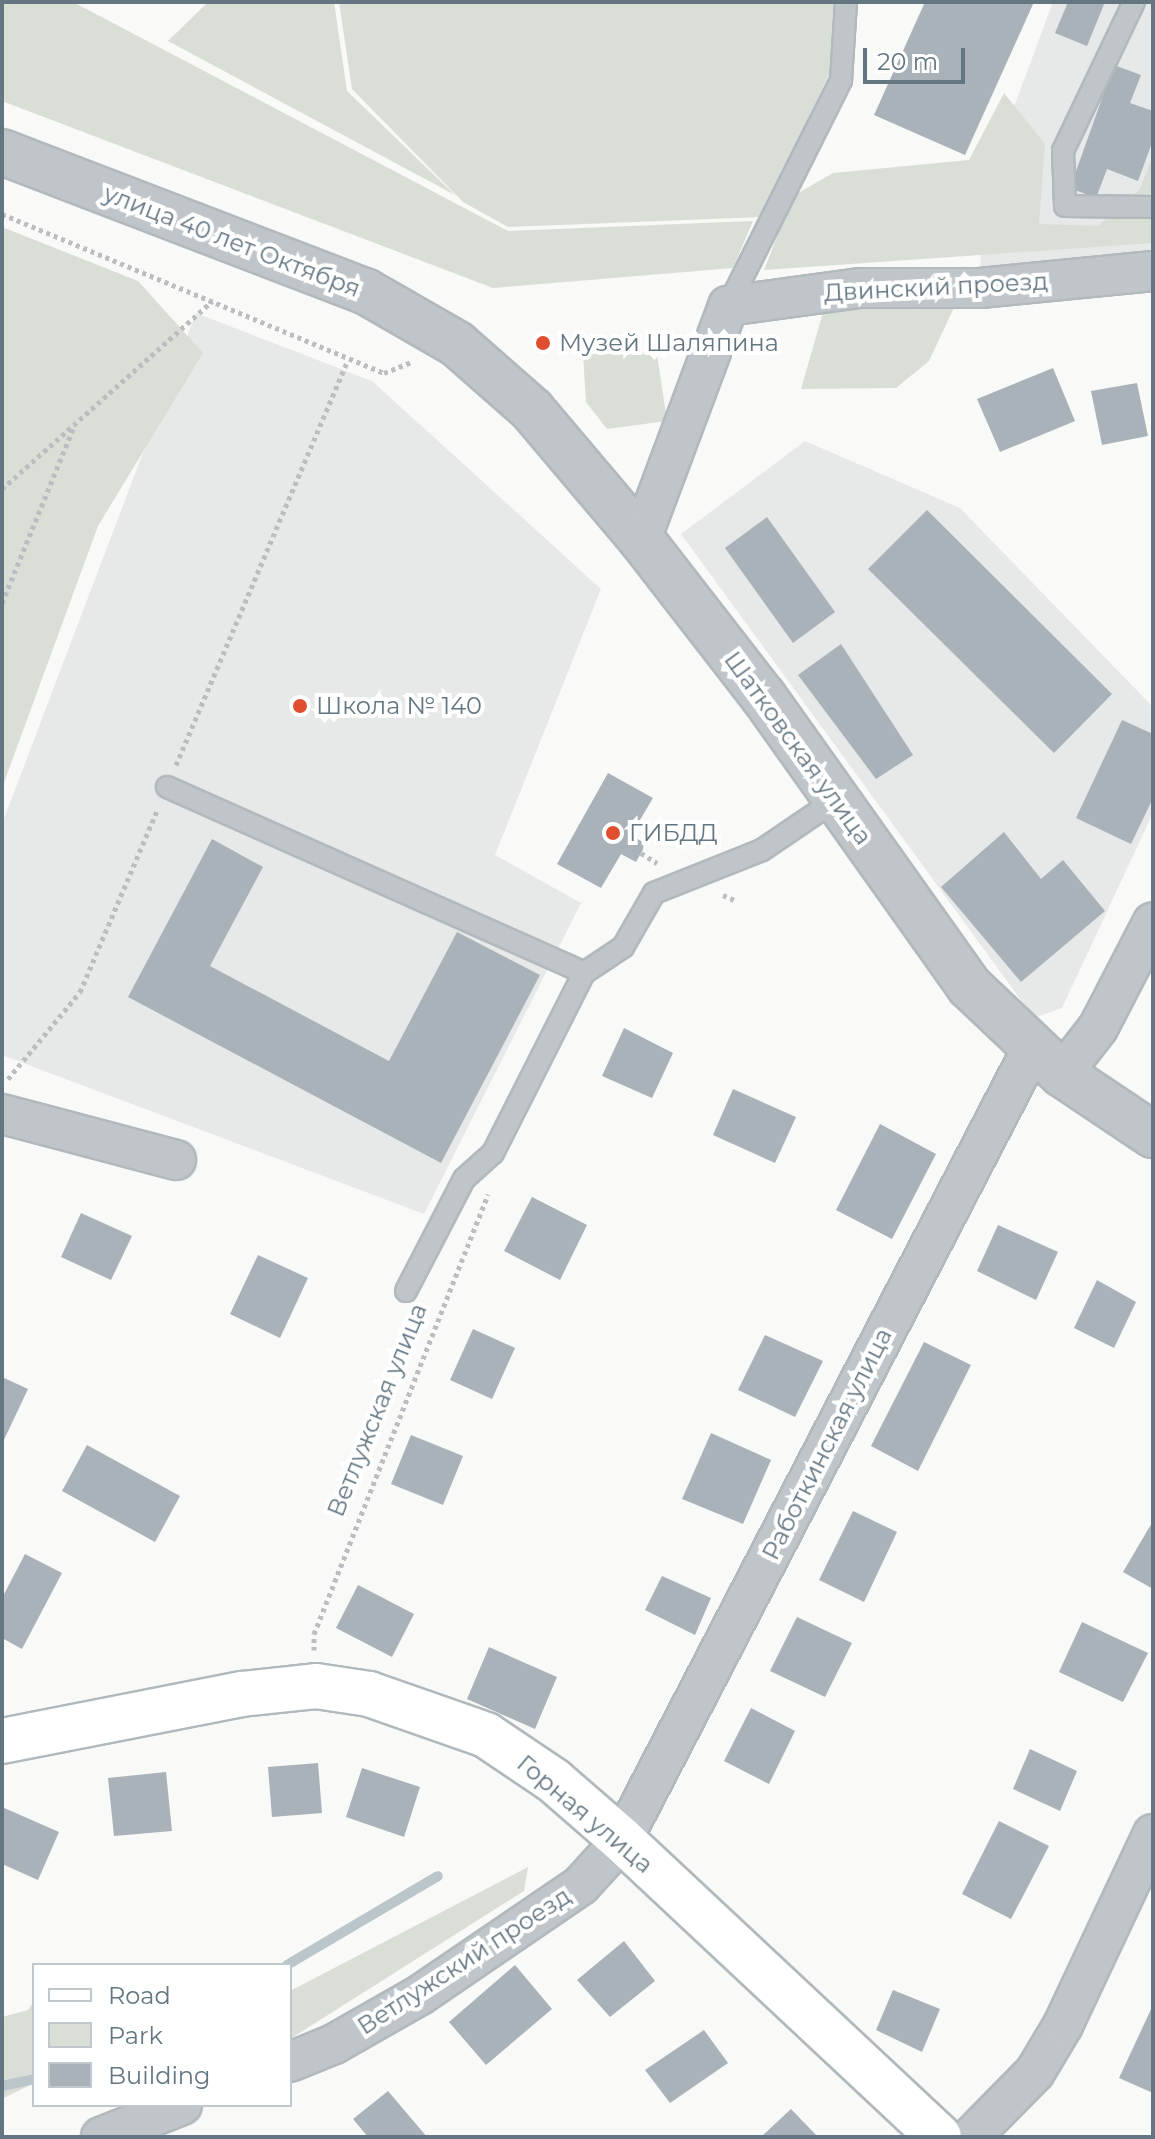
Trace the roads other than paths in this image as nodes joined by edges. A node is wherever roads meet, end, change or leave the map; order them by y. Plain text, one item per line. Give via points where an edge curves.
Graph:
1 (846, 2) edge
2 (1134, 2) edge
3 (2, 152) edge
4 (1153, 207) edge
5 (1153, 271) edge
6 (728, 306) junction
7 (457, 344) joint
8 (641, 539) junction
9 (167, 787) road end
10 (837, 799) junction
11 (1153, 922) edge
12 (584, 973) junction
13 (1047, 1061) junction
14 (2, 1114) edge
15 (1153, 1135) edge
16 (176, 1160) dead end
17 (406, 1291) dead end
18 (2, 1741) edge
19 (1153, 1834) edge
20 (622, 1840) junction
21 (292, 2061) edge
22 (177, 2107) edge
23 (101, 2137) edge
24 (939, 2137) edge
25 (971, 2137) edge

1 - 6 lane via 841,80
2 - 4 lane via 1063,151 1065,206
3 - 7 street, улица 40 лет Октября via 365,291
5 - 6 street, Двинский проезд via 980,288 860,288
6 - 8 street
7 - 8 street, Шатковская улица via 532,410
8 - 10 street, Шатковская улица
9 - 12 lane
10 - 12 lane, Ветлужская улица via 762,850 654,893 623,947
10 - 13 street, Шатковская улица via 969,986
11 - 13 street, Работкинская улица via 1098,1028
12 - 17 lane, Ветлужская улица via 493,1153 464,1179
13 - 15 street, Шатковская улица
13 - 20 street, Работкинская улица
14 - 16 street
18 - 20 main road, Горная улица via 242,1694 316,1686 369,1694 486,1735 553,1780
19 - 25 street via 1049,2049 996,2116
20 - 21 street, Ветлужский проезд via 581,1885 420,1995 334,2044
20 - 24 main road, Горная улица
22 - 23 street

